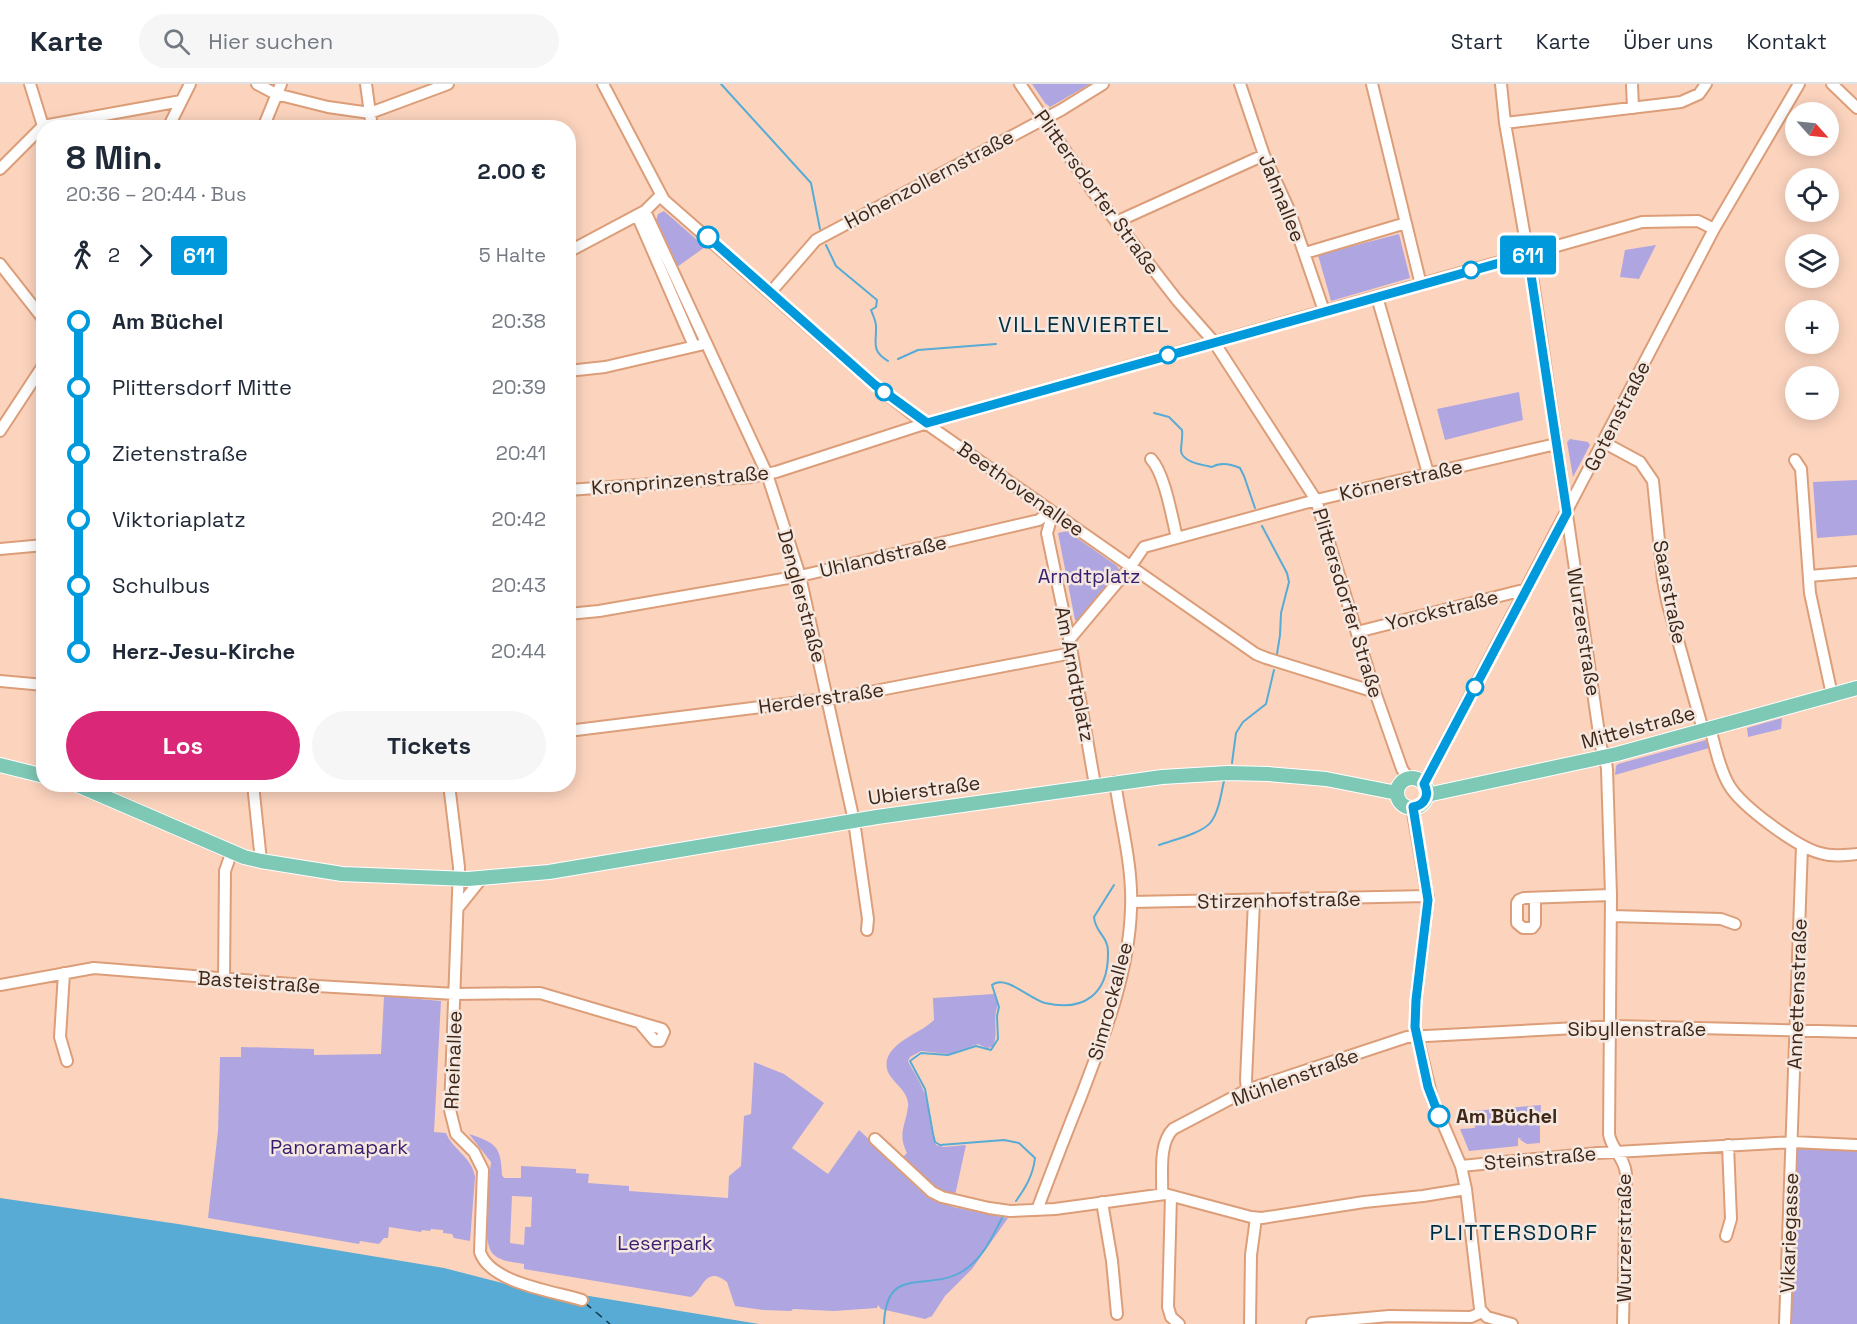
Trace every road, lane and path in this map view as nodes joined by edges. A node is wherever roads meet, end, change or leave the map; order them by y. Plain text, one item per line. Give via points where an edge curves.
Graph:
1 (30, 84) edge
2 (190, 84) edge
3 (257, 84) edge
4 (366, 84) edge
5 (448, 84) edge
6 (603, 84) edge
7 (1020, 84) edge
8 (1103, 84) edge
9 (1240, 84) edge
10 (1372, 84) edge
11 (1501, 84) edge
12 (1632, 84) edge
13 (1706, 84) edge
14 (1799, 84) edge
15 (1832, 84) edge
16 (278, 89) edge
17 (182, 101) junction
18 (1633, 108) junction
19 (1857, 108) edge
20 (370, 112) junction
21 (1043, 119) junction
22 (41, 120) edge
23 (76, 120) edge
24 (172, 120) edge
25 (266, 120) edge
26 (371, 120) edge
27 (1505, 123) junction
28 (36, 133) edge
29 (1264, 155) junction
30 (0, 169) edge
31 (661, 195) junction
32 (641, 213) junction
33 (1116, 222) junction
34 (1406, 223) junction
35 (1714, 229) junction
36 (576, 248) edge
37 (1305, 253) junction
38 (1528, 255) junction
39 (0, 264) edge
40 (672, 282) junction
41 (1421, 285) junction
42 (771, 293) junction
43 (1377, 297) junction
44 (36, 310) edge
45 (1324, 311) junction
46 (1214, 342) junction
47 (706, 343) junction
48 (694, 346) junction
49 (576, 370) edge
50 (36, 376) edge
51 (927, 423) junction
52 (0, 431) edge
53 (1603, 442) junction
54 (1556, 444) junction
55 (1151, 459) dead end
56 (1794, 460) dead end
57 (1428, 473) junction
58 (767, 474) junction
59 (576, 489) edge
60 (1316, 500) junction
61 (1052, 512) junction
62 (1567, 513) junction
63 (1043, 524) junction
64 (1177, 538) junction
65 (36, 545) edge
66 (0, 549) edge
67 (1131, 567) junction
68 (1857, 572) edge
69 (800, 576) junction
70 (1809, 576) junction
71 (1527, 589) junction
72 (576, 613) edge
73 (1357, 632) junction
74 (1069, 640) junction
75 (1072, 653) junction
76 (0, 681) edge
77 (36, 684) edge
78 (1857, 688) edge
79 (1375, 692) junction
80 (1832, 695) junction
81 (828, 700) junction
82 (1706, 729) junction
83 (576, 730) edge
84 (1605, 757) junction
85 (0, 765) edge
86 (36, 774) edge
87 (1408, 778) junction
88 (1115, 782) junction
89 (1095, 785) junction
90 (1425, 790) junction
91 (94, 792) edge
92 (254, 792) edge
93 (450, 792) edge
94 (1397, 793) junction
95 (1413, 807) junction
96 (854, 820) junction
97 (1802, 847) junction
98 (232, 851) junction
99 (1857, 854) edge
100 (261, 861) junction
101 (482, 878) junction
102 (459, 879) junction
103 (1611, 895) junction
104 (1428, 896) junction
105 (1535, 898) dead end
106 (1254, 901) junction
107 (1131, 902) junction
108 (458, 909) junction
109 (1612, 916) junction
110 (1735, 924) dead end
111 (867, 930) dead end
112 (64, 973) junction
113 (224, 979) junction
114 (0, 985) edge
115 (455, 994) junction
116 (639, 1022) dead end
117 (1610, 1026) junction
118 (1795, 1031) junction
119 (1857, 1032) edge
120 (1417, 1036) junction
121 (67, 1061) dead end
122 (1247, 1090) junction
123 (875, 1139) dead end
124 (1792, 1142) junction
125 (1728, 1145) junction
126 (1857, 1145) edge
127 (1618, 1152) junction
128 (1461, 1166) junction
129 (1466, 1189) junction
130 (1167, 1195) junction
131 (1102, 1202) junction
132 (1037, 1210) junction
133 (1256, 1218) junction
134 (1726, 1236) dead end
135 (582, 1300) dead end
136 (1482, 1312) junction
137 (1117, 1314) dead end
138 (1312, 1323) edge
139 (1179, 1324) edge
140 (1250, 1324) edge
141 (1512, 1324) edge
142 (1623, 1324) edge
143 (1785, 1324) edge

1 - 22 street
2 - 17 street
3 - 16 street
4 - 20 street
5 - 20 street
6 - 31 street, Beethovenallee
7 - 21 street, Plittersdorfer Straße
8 - 21 street, Hohenzollernstraße
9 - 29 street, Jahnallee
10 - 34 street
11 - 27 street, Wurzerstraße
12 - 18 street
13 - 18 street via 1699,94 1681,102
14 - 35 street, Gotenstraße
15 - 19 street
16 - 20 street via 328,107
16 - 25 street
17 - 23 street
17 - 24 street
18 - 27 street
20 - 26 street
21 - 33 street, Plittersdorfer Straße
21 - 42 street, Hohenzollernstraße via 816,240
27 - 38 street, Wurzerstraße
28 - 30 street
29 - 33 street
29 - 37 street, Jahnallee
31 - 32 street
31 - 42 street, Beethovenallee
32 - 36 street
32 - 40 street, Denglerstraße
33 - 46 street, Plittersdorfer Straße
34 - 37 street
34 - 41 street
35 - 38 street, Kronprinzenstraße via 1698,221 1642,222
35 - 53 street, Gotenstraße
37 - 45 street, Jahnallee
38 - 41 street, Kronprinzenstraße
38 - 54 street, Wurzerstraße
39 - 44 street
40 - 47 street, Denglerstraße
40 - 48 street, Denglerstraße
41 - 43 street, Kronprinzenstraße
42 - 51 street, Beethovenallee via 875,385
43 - 45 street, Kronprinzenstraße
43 - 57 street
45 - 46 street, Kronprinzenstraße
46 - 51 street, Kronprinzenstraße
46 - 60 street, Plittersdorfer Straße
47 - 48 street
47 - 58 street, Denglerstraße
48 - 49 street
50 - 52 street
51 - 58 street, Kronprinzenstraße
51 - 61 street, Beethovenallee
53 - 62 street, Gotenstraße
53 - 82 street, Saarstraße via 1640,462 1653,481 1667,601
54 - 57 street, Körnerstraße
54 - 62 street, Wurzerstraße
55 - 64 street via 1168,499
56 - 70 street via 1801,469
57 - 60 street, Körnerstraße
58 - 59 street, Kronprinzenstraße
58 - 69 street, Denglerstraße
60 - 64 street, Körnerstraße
60 - 73 street, Plittersdorfer Straße
61 - 63 street, Uhlandstraße
61 - 67 street, Beethovenallee
62 - 71 street, Gotenstraße
62 - 84 street, Wurzerstraße
63 - 69 street, Uhlandstraße
63 - 74 street, Am Arndtplatz
64 - 67 street, Körnerstraße via 1144,547
65 - 66 street
67 - 74 street
67 - 79 street, Beethovenallee via 1261,657
68 - 70 street
69 - 72 street, Uhlandstraße
69 - 81 street, Denglerstraße
70 - 80 street
71 - 73 street, Yorckstraße
71 - 90 street, Gotenstraße
73 - 79 street, Plittersdorfer Straße
74 - 75 street, Am Arndtplatz
75 - 81 street, Herderstraße
75 - 89 street, Am Arndtplatz
76 - 77 street
78 - 80 main road, Mittelstraße
79 - 87 street, Plittersdorfer Straße via 1401,769
80 - 82 main road, Mittelstraße
81 - 83 street, Herderstraße
81 - 96 street, Denglerstraße
82 - 84 main road, Mittelstraße
82 - 97 street, Saarstraße via 1735,793
84 - 90 main road, Mittelstraße
84 - 103 street, Wurzerstraße
85 - 86 main road
87 - 90 main road via 1417,778
87 - 94 main road
88 - 89 main road, Ubierstraße
88 - 94 main road, Ubierstraße via 1200,774 1268,774 1326,779
88 - 107 street, Simrockallee
89 - 96 main road, Ubierstraße
90 - 95 main road via 1422,804
91 - 98 main road
92 - 100 street
93 - 102 street, Rheinallee
94 - 95 main road via 1404,805
95 - 104 street
96 - 101 main road, Ubierstraße via 549,872
96 - 111 street, Denglerstraße
97 - 99 street via 1829,855
97 - 118 street, Annettenstraße
98 - 100 main road
98 - 113 street via 225,871
100 - 102 main road, Ubierstraße via 342,874
101 - 102 main road, Ubierstraße
101 - 108 street
102 - 108 street, Rheinallee
103 - 105 street
103 - 109 street, Wurzerstraße
104 - 106 street, Stirzenhofstraße
104 - 120 street via 1415,1007
106 - 107 street, Stirzenhofstraße
106 - 122 street
107 - 132 street, Simrockallee via 1128,939 1112,1009
108 - 115 street, Rheinallee
109 - 110 street via 1721,919
109 - 117 street, Wurzerstraße
112 - 113 street, Basteistraße via 94,968
112 - 114 street, Basteistraße
112 - 121 street via 60,1037
113 - 115 street, Basteistraße
115 - 116 street via 540,993
115 - 135 street, Rheinallee via 450,1110 456,1134 482,1166 480,1248 484,1261 491,1269 520,1282
117 - 118 street, Sibyllenstraße
117 - 120 street, Sibyllenstraße
117 - 127 street, Wurzerstraße via 1609,1134
118 - 119 street, Sibyllenstraße
118 - 124 street, Annettenstraße
120 - 122 street, Mühlenstraße
120 - 128 street via 1432,1098
122 - 130 street, Mühlenstraße via 1168,1134 1164,1148
123 - 132 street via 937,1196 995,1209
124 - 125 street, Steinstraße
124 - 126 street, Steinstraße
124 - 143 street, Vikariegasse
125 - 127 street, Steinstraße
125 - 134 street via 1731,1219
127 - 128 street, Steinstraße
127 - 142 street, Wurzerstraße via 1626,1174
128 - 129 street
129 - 133 street
129 - 136 street
130 - 131 street
130 - 133 street
130 - 139 street via 1168,1307
131 - 132 street
131 - 137 street
133 - 140 street
136 - 138 street via 1471,1317 1389,1316
136 - 141 street

